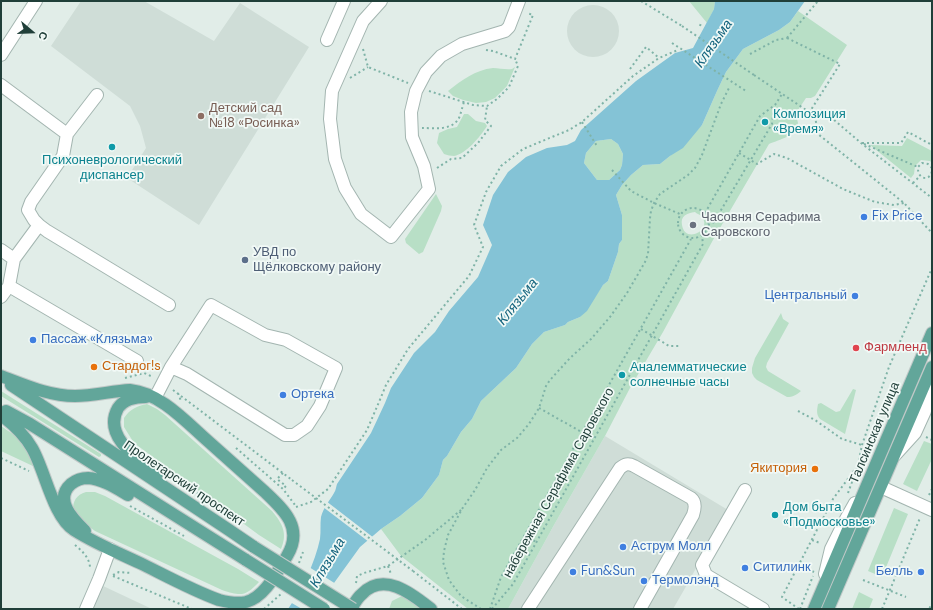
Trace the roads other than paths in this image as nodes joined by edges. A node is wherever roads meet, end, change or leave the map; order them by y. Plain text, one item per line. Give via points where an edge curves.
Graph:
1 (36, 1) edge
2 (344, 1) edge
3 (381, 1) edge
4 (517, 5) edge
5 (327, 40) dead end
6 (1, 55) edge
7 (1, 85) edge
8 (97, 95) dead end
9 (67, 134) junction
10 (39, 225) junction
11 (1, 250) edge
12 (14, 259) junction
13 (9, 286) junction
14 (1, 297) edge
15 (169, 305) dead end
16 (932, 333) edge
17 (137, 361) dead end
18 (171, 366) junction
19 (932, 368) edge
20 (1, 377) edge
21 (155, 398) junction
22 (1, 409) edge
23 (1, 415) edge
24 (881, 487) junction
25 (745, 490) dead end
26 (928, 508) edge
27 (228, 530) junction
28 (94, 541) junction
29 (221, 545) junction
30 (110, 549) junction
31 (86, 609) edge
32 (324, 609) edge
33 (352, 609) edge
34 (431, 609) edge
35 (528, 609) edge
36 (640, 609) edge
37 (763, 609) edge
38 (814, 609) edge
39 (828, 609) edge

1 - 6 street
2 - 5 street
3 - 4 street via 363,21 332,91 330,119 335,160 345,188 361,214 391,237 429,189 424,166 412,137 411,112 416,91 426,72 441,56 462,44 505,31
7 - 9 street
8 - 9 street
9 - 10 street via 63,156 58,157 28,210
10 - 12 street
10 - 15 street
11 - 12 street
12 - 13 street
13 - 14 street
13 - 17 street
16 - 38 main road, Талсинская улица
18 - 18 street via 211,305 265,335 286,340 336,368 320,406 307,426 294,435 285,435
18 - 21 street
19 - 24 main road, Талсинская улица
20 - 21 main road via 58,394 75,396 130,390
20 - 27 main road, Пролетарский проспект
21 - 27 main road via 139,397 120,406 114,421 119,438 132,454
21 - 30 main road via 184,420 277,504 290,520 293,531 292,546 262,593 246,602 234,603 198,591
22 - 29 main road via 30,424
23 - 28 main road via 14,426 32,449 64,521 73,530
24 - 26 street
24 - 39 main road, Талсинская улица
25 - 37 street via 702,565 706,575
27 - 33 main road, Пролетарский проспект, bridge
28 - 29 main road via 68,511 63,498 69,485 82,478 112,486
28 - 30 main road
29 - 32 main road, bridge
30 - 31 street
33 - 34 main road via 366,590 372,586 385,584 403,589
35 - 36 street via 620,468 628,464 693,499 695,505 693,515

